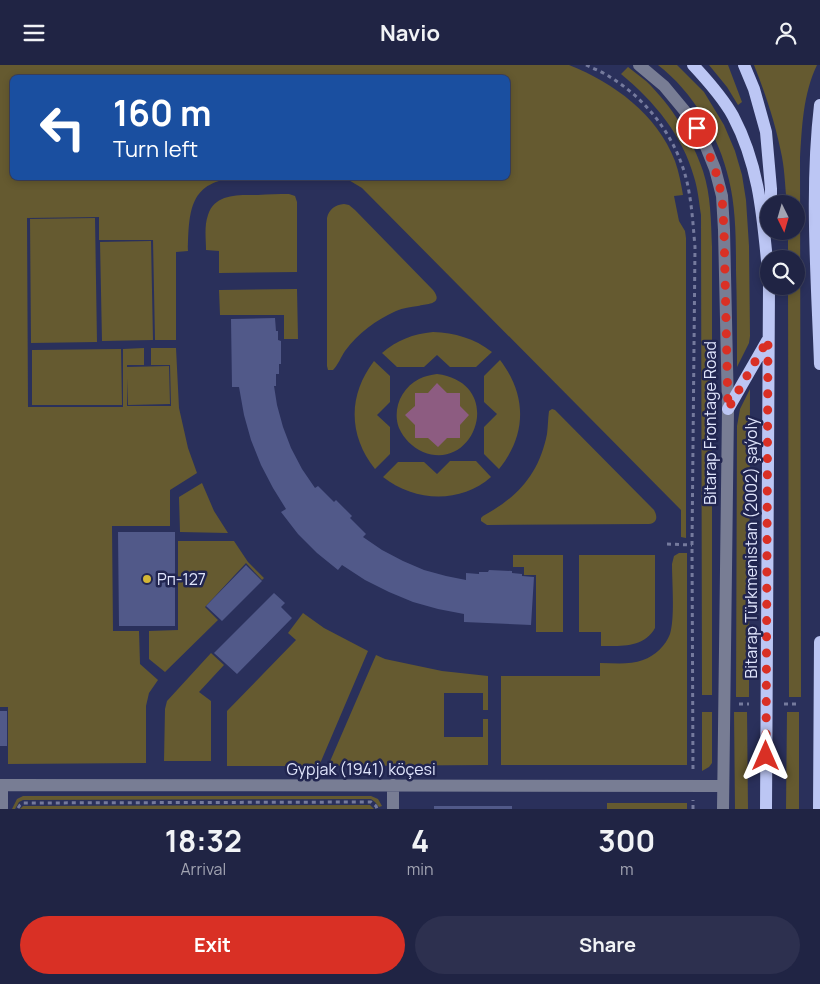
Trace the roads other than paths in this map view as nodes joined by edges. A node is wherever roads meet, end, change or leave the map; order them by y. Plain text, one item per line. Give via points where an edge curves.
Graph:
1 (639, 65) edge
2 (693, 65) edge
3 (744, 65) edge
4 (820, 105) edge
5 (771, 195) edge
6 (766, 250) edge
7 (769, 295) edge
8 (820, 328) edge
9 (768, 339) junction
10 (820, 364) edge
11 (728, 409) junction
12 (820, 643) edge
13 (820, 678) edge
14 (1, 785) edge
15 (393, 785) junction
16 (723, 786) junction
17 (2, 809) edge
18 (393, 809) edge
19 (723, 809) edge
20 (766, 809) edge
21 (819, 809) edge

1 - 11 street, Bitarap Frontage Road via 664,87 697,128 715,169 722,196
2 - 6 main road via 733,115 748,147 759,187
3 - 5 main road via 766,132
4 - 8 main road via 814,185
7 - 9 main road, Bitarap Türkmenistan (2002) şaýoly
8 - 10 main road
9 - 11 main road
9 - 20 main road, Bitarap Türkmenistan (2002) şaýoly
11 - 16 street, Bitarap Frontage Road
12 - 13 main road
13 - 21 main road
14 - 15 street, Gypjak (1941) köçesi
14 - 17 street
15 - 16 street, Gypjak (1941) köçesi
15 - 18 street
16 - 19 street, Bitarap Frontage Road

